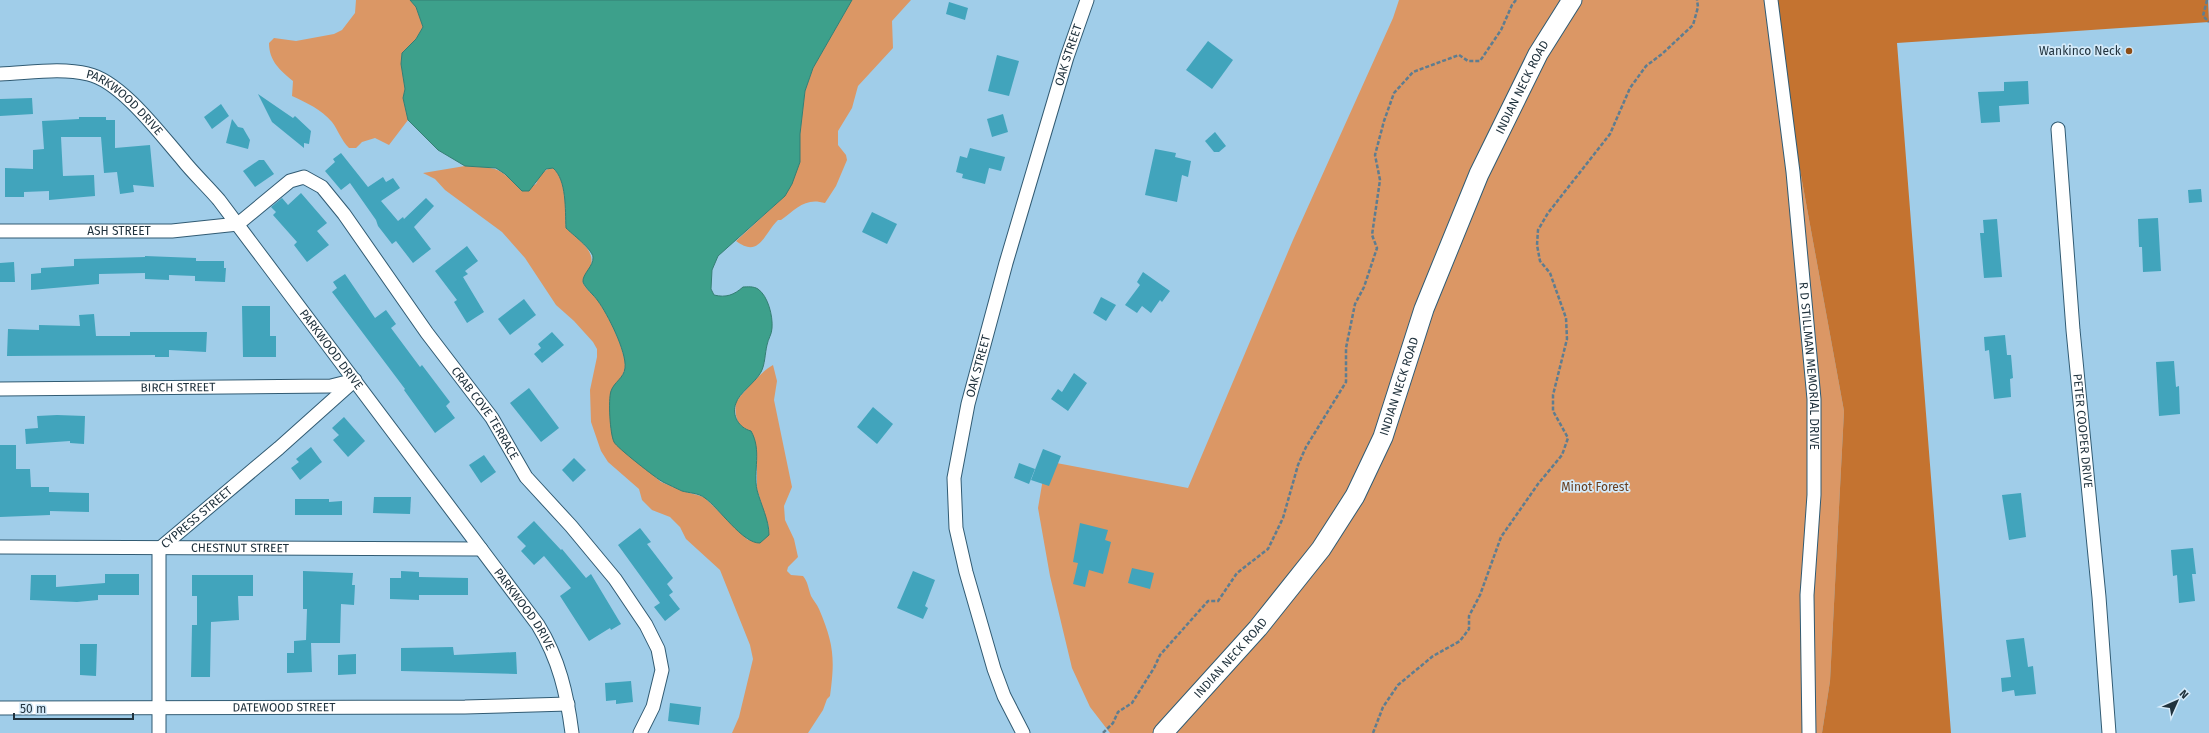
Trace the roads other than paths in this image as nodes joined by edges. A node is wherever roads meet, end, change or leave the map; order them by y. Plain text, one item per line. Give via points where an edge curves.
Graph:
1 (1087, 0) edge
2 (1572, 0) edge
3 (1771, 0) edge
4 (0, 74) edge
5 (2058, 129) dead end
6 (238, 224) junction
7 (0, 231) edge
8 (355, 380) junction
9 (0, 389) edge
10 (0, 547) edge
11 (159, 549) junction
12 (481, 549) junction
13 (568, 704) junction
14 (0, 708) edge
15 (159, 708) junction
16 (159, 733) edge
17 (572, 733) edge
18 (640, 733) edge
19 (1023, 733) edge
20 (1163, 733) edge
21 (1809, 733) edge
22 (2109, 733) edge

1 - 19 street, OAK STREET via 1067,58 1006,263 968,404 954,478 956,528 966,572 994,669 1004,696
2 - 20 street, INDIAN NECK ROAD via 1538,54 1479,174 1424,309 1383,437 1355,496 1321,549 1263,623
3 - 21 street, R D STILLMAN MEMORIAL DRIVE via 1793,172 1814,399 1814,495 1807,595
4 - 6 street, PARKWOOD DRIVE via 72,72 87,73 100,78 153,124
5 - 22 street, PETER COOPER DRIVE
6 - 7 street, ASH STREET via 172,231
6 - 8 street, PARKWOOD DRIVE
6 - 18 street, CRAB COVE TERRACE via 297,178 308,178 322,187 482,403 526,477 610,574 646,625 658,649 662,670 653,707
8 - 9 street, BIRCH STREET via 331,386
8 - 11 street, CYPRESS STREET
8 - 12 street, PARKWOOD DRIVE
10 - 11 street, CHESTNUT STREET
11 - 12 street, CHESTNUT STREET
11 - 15 street, CYPRESS STREET
12 - 13 street, PARKWOOD DRIVE via 544,634 558,665
13 - 15 street, DATEWOOD STREET
13 - 17 street, PARKWOOD DRIVE
14 - 15 street, DATEWOOD STREET
15 - 16 street, CYPRESS STREET

